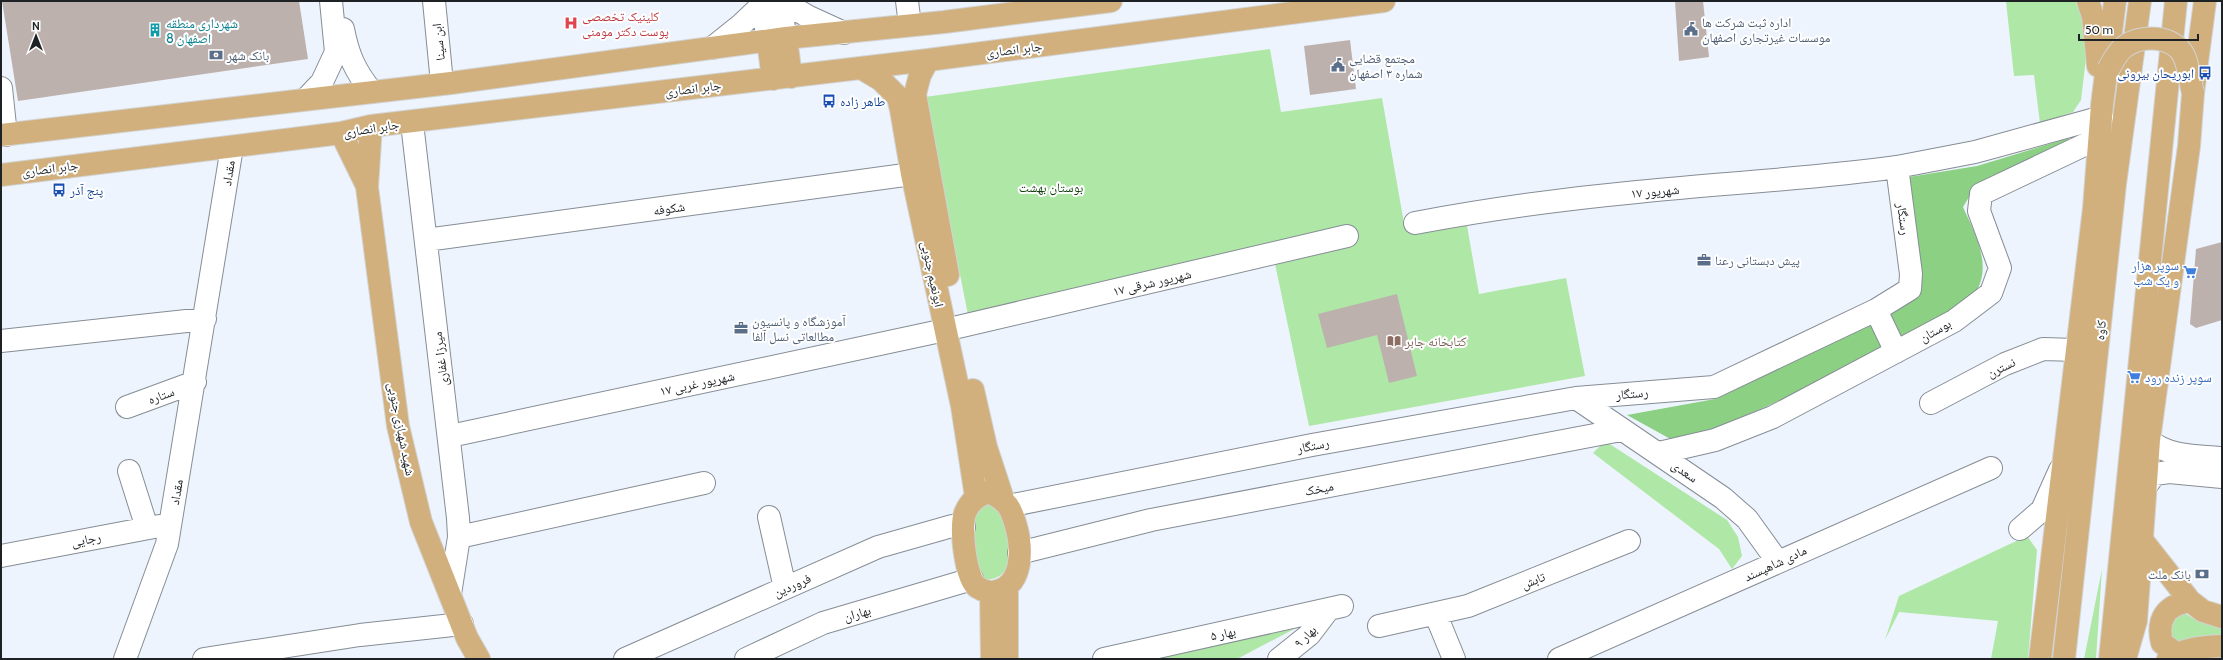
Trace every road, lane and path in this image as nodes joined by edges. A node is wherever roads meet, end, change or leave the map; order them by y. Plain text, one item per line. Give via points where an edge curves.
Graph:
1 (331, 1) edge
2 (338, 1) edge
3 (434, 1) edge
4 (907, 1) edge
5 (1111, 1) edge
6 (1384, 1) edge
7 (2088, 1) edge
8 (2115, 1) edge
9 (2140, 1) edge
10 (2176, 1) edge
11 (771, 2) edge
12 (2207, 3) edge
13 (910, 25) junction
14 (844, 32) junction
15 (777, 40) junction
16 (712, 48) junction
17 (928, 60) junction
18 (861, 68) junction
19 (2108, 70) junction
20 (782, 78) junction
21 (442, 84) junction
22 (1, 88) edge
23 (372, 92) junction
24 (2193, 93) junction
25 (306, 99) junction
26 (2102, 120) junction
27 (412, 123) junction
28 (372, 126) junction
29 (341, 133) junction
30 (4, 135) edge
31 (232, 146) junction
32 (1897, 167) junction
33 (1, 174) edge
34 (912, 174) junction
35 (367, 187) junction
36 (1415, 222) dead end
37 (1346, 236) dead end
38 (426, 240) junction
39 (1876, 310) junction
40 (205, 319) junction
41 (952, 329) junction
42 (1, 341) edge
43 (2076, 350) junction
44 (1896, 352) junction
45 (195, 382) junction
46 (1576, 398) junction
47 (1931, 403) dead end
48 (127, 407) dead end
49 (1621, 430) junction
50 (450, 436) junction
51 (2149, 440) junction
52 (1659, 453) junction
53 (2222, 458) edge
54 (2062, 466) junction
55 (1991, 468) dead end
56 (128, 471) dead end
57 (2222, 477) edge
58 (704, 483) dead end
59 (2145, 487) junction
60 (976, 497) junction
61 (1005, 502) junction
62 (769, 517) dead end
63 (170, 524) junction
64 (964, 527) junction
65 (147, 528) junction
66 (2020, 529) dead end
67 (459, 537) junction
68 (2142, 540) junction
69 (1629, 542) dead end
70 (1019, 553) junction
71 (1, 556) edge
72 (1778, 562) junction
73 (972, 579) junction
74 (785, 588) junction
75 (999, 591) junction
76 (450, 594) junction
77 (2190, 601) junction
78 (1335, 608) joint
79 (1436, 615) junction
80 (2222, 617) edge
81 (462, 624) junction
82 (1379, 626) dead end
83 (2222, 646) edge
84 (2172, 656) edge
85 (125, 659) edge
86 (204, 659) edge
87 (479, 659) edge
88 (625, 659) edge
89 (746, 659) edge
90 (992, 659) edge
91 (1007, 659) edge
92 (1104, 659) edge
93 (1279, 659) edge
94 (1454, 659) edge
95 (1559, 659) edge
96 (2040, 659) edge
97 (2064, 659) edge
98 (2110, 659) edge
99 (2125, 659) edge

1 - 25 street via 336,52 322,82
2 - 23 street via 347,50 357,74
3 - 21 street, ابن سینا
4 - 13 street
5 - 13 main road
6 - 17 main road, جابر انصاری
7 - 26 main road via 2093,17
8 - 19 main road
9 - 97 main road, کاوه via 2115,184
10 - 98 main road
11 - 14 street
11 - 15 street
11 - 16 street
12 - 24 main road
13 - 14 main road
14 - 15 main road
15 - 16 main road
15 - 20 main road
16 - 21 main road
17 - 18 main road, جابر انصاری
17 - 41 main road, ابونعیم جنوبی via 920,75 915,94
18 - 20 main road, جابر انصاری
18 - 34 main road, ابونعیم جنوبی via 881,80 898,97
19 - 24 main road, bridge via 2124,47 2140,40 2158,39 2173,43 2184,56
19 - 26 main road
20 - 27 main road, جابر انصاری
21 - 23 main road
22 - 30 street
23 - 25 main road
24 - 51 main road via 2189,146
25 - 30 main road
26 - 32 street via 1975,152
26 - 43 main road
26 - 44 street, بوستان via 1981,194 1979,211 2000,268 1990,294 1954,321
27 - 28 main road, جابر انصاری
27 - 38 street, میرزا غفاری
28 - 29 main road, جابر انصاری
28 - 35 main road, شهید شهبازی جنوبی
29 - 31 main road, جابر انصاری
29 - 35 main road, شهید شهبازی جنوبی
31 - 33 main road, جابر انصاری
31 - 40 street, مقداد
32 - 36 street, ۱۷ شهریور via 1833,176 1637,192 1477,211
32 - 39 street, رستگار via 1911,274 1910,289
34 - 38 street, شکوفه
34 - 41 main road, ابونعیم جنوبی
35 - 76 main road, شهید شهبازی جنوبی via 398,426 421,522
37 - 41 street, ۱۷ شهریور شرقی
38 - 50 street, میرزا غفاری
39 - 44 street
39 - 46 street, رستگار via 1714,387
40 - 42 street
40 - 45 street, مقداد
41 - 50 street, ۱۷ شهریور غربی
41 - 60 main road, ابونعیم جنوبی
41 - 61 main road, ابونعیم جنوبی via 986,447
43 - 47 street, نسترن via 2043,349 2005,364
43 - 54 main road
44 - 52 street, بوستان via 1774,417 1716,440
45 - 48 street, ستاره
45 - 63 street, مقداد
46 - 49 street, سعدی
46 - 61 street, رستگار
49 - 52 street, سعدی
49 - 70 street, میخک via 1151,520
50 - 67 street, میرزا غفاری
51 - 53 street via 2157,448
51 - 59 main road
52 - 72 street, سعدی via 1723,498 1747,519
54 - 66 street via 2042,510
54 - 96 main road
55 - 72 street, مادی شاهپسند
56 - 65 street
57 - 59 street via 2169,472 2155,474
58 - 67 street
59 - 68 main road
60 - 61 main road via 989,492
60 - 64 main road via 965,514
61 - 70 main road via 1012,511 1020,541
62 - 74 street
63 - 65 street, رجایی
63 - 85 street, مقداد via 167,544
64 - 73 main road via 964,553
64 - 74 street, فروردین via 952,526 878,547
65 - 71 street, رجایی
67 - 76 street, میرزا غفاری
68 - 77 main road
68 - 99 main road via 2136,621
69 - 79 street, تابش via 1468,606
70 - 75 main road via 1016,576
72 - 95 street, مادی شاهپسند
73 - 75 main road via 977,586
73 - 89 street, بهاران via 822,623
74 - 88 street, فروردین
75 - 90 main road
75 - 91 main road
76 - 81 main road, شهید شهبازی جنوبی
77 - 80 main road via 2203,611
77 - 84 main road via 2177,603 2169,609 2160,626 2162,643
78 - 92 street, بهار ۵
78 - 93 street, بهار ۹ via 1309,635
79 - 82 street, تابش
79 - 94 street
81 - 86 street via 360,635
81 - 87 main road, شهید شهبازی جنوبی
83 - 84 main road via 2197,647

